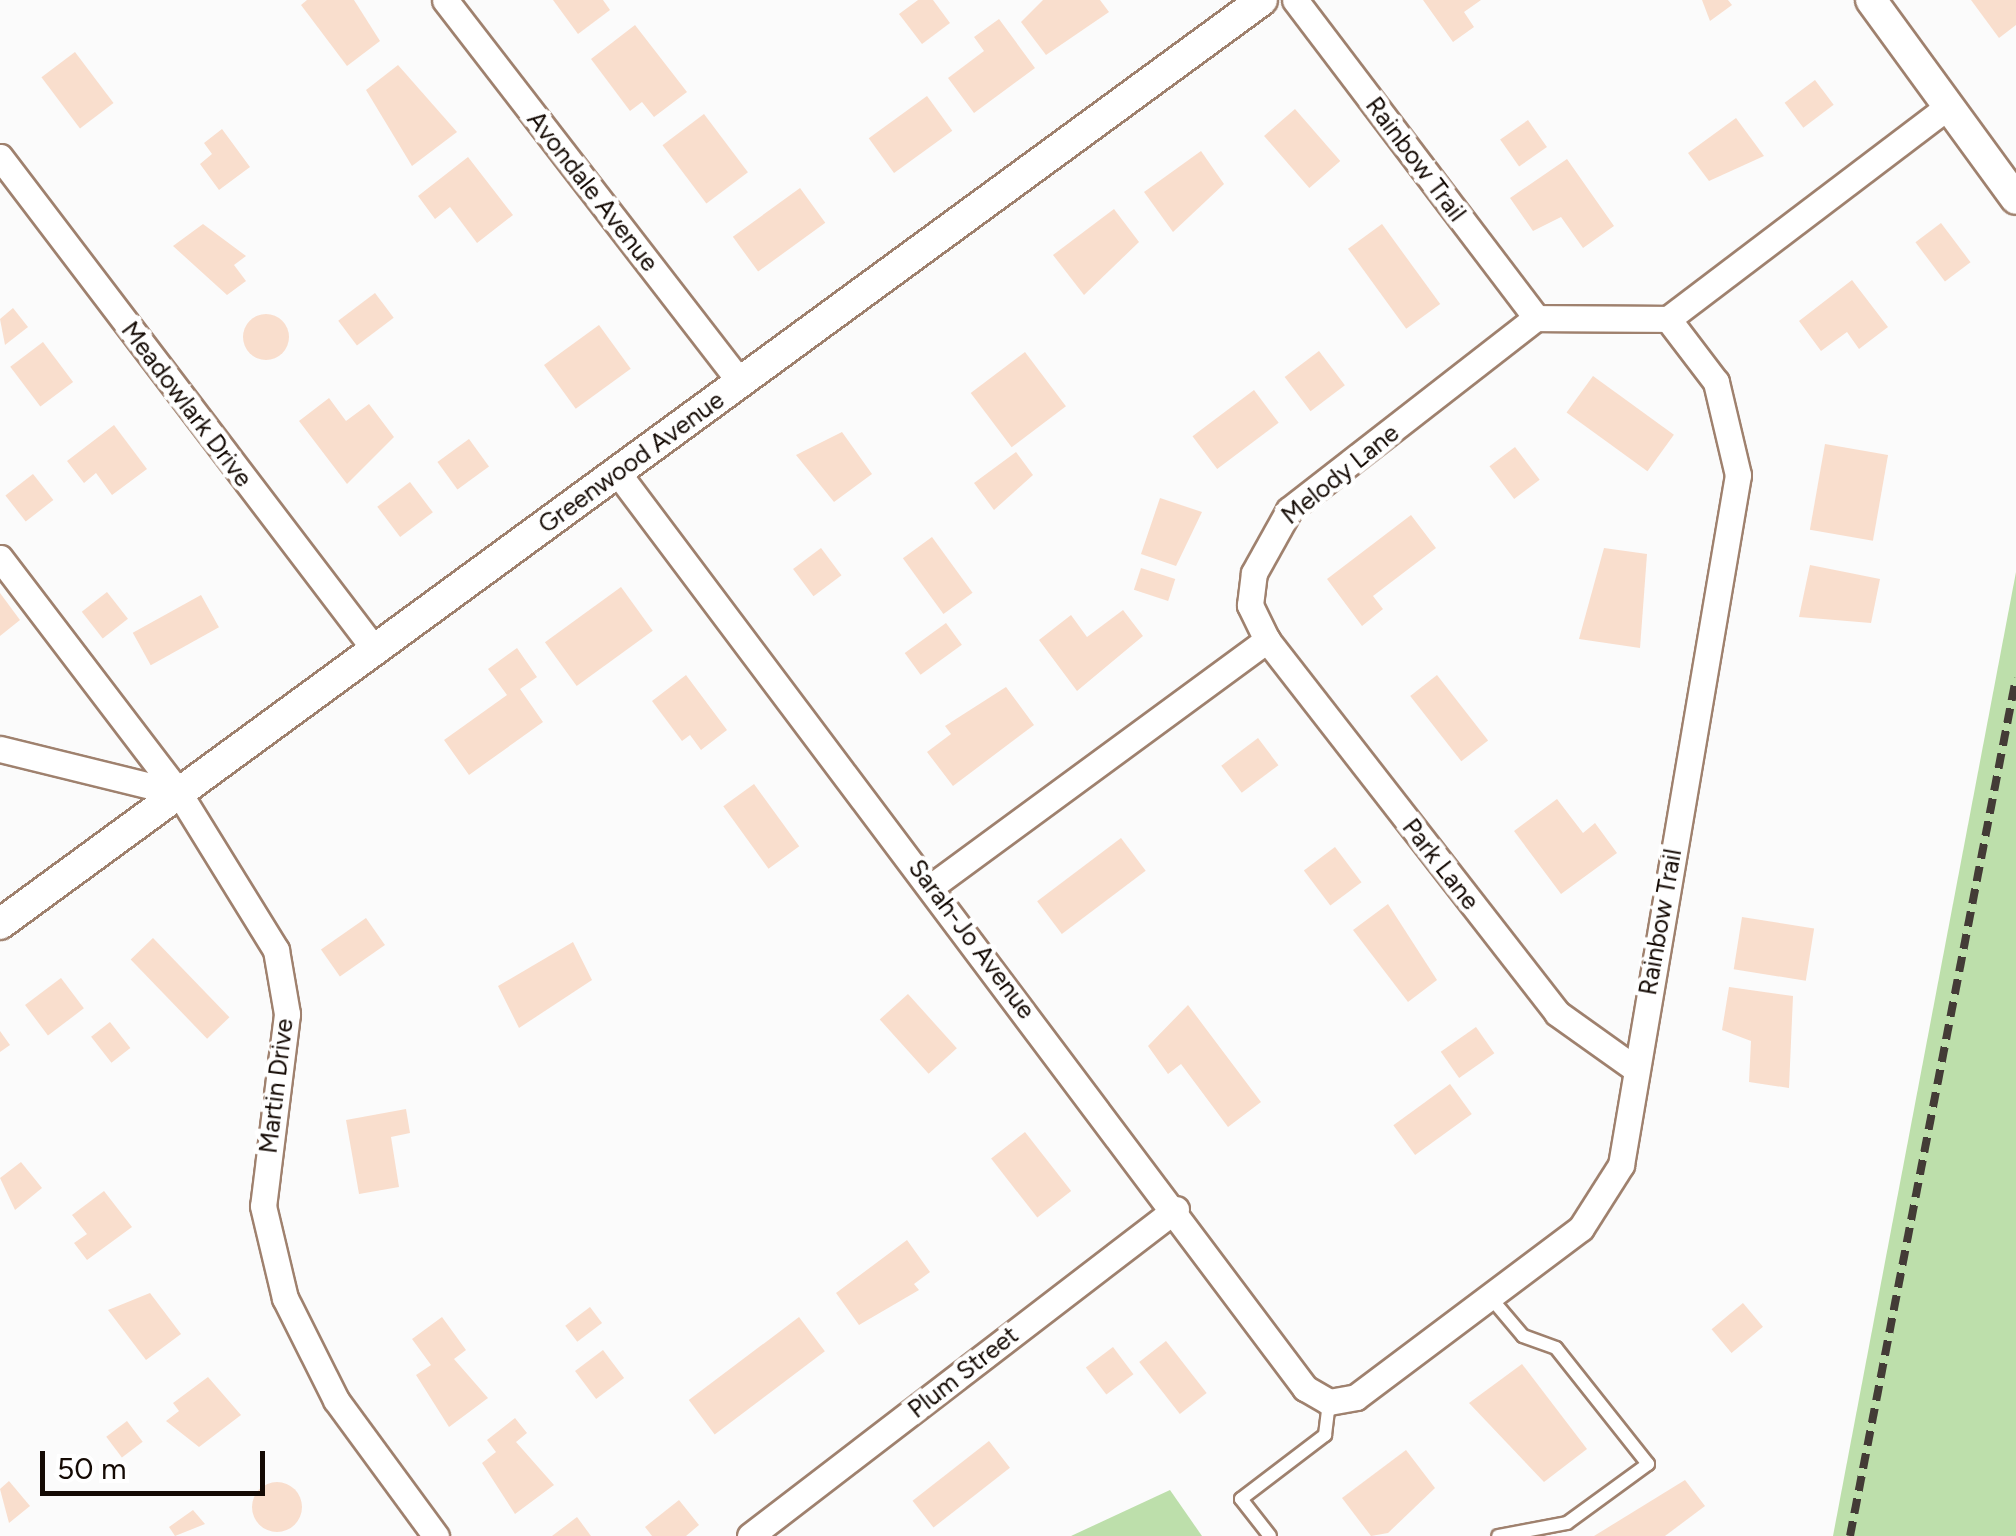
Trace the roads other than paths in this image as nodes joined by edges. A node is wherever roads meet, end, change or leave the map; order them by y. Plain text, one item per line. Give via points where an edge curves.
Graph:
1 (445, 0) edge
2 (1262, 0) edge
3 (1295, 0) edge
4 (1870, 0) edge
5 (1947, 107) junction
6 (0, 157) edge
7 (2016, 199) edge
8 (1536, 318) junction
9 (1668, 319) junction
10 (740, 382) junction
11 (618, 472) junction
12 (0, 558) edge
13 (1268, 640) junction
14 (374, 650) junction
15 (0, 749) edge
16 (179, 793) junction
17 (932, 886) junction
18 (0, 924) edge
19 (1634, 1068) junction
20 (1176, 1209) junction
21 (1490, 1296) junction
22 (1329, 1402) junction
23 (436, 1536) edge
24 (750, 1536) edge
25 (1270, 1536) edge
26 (1498, 1536) edge

1 - 10 street, Avondale Avenue
2 - 10 street, Greenwood Avenue
3 - 8 street, Rainbow Trail
4 - 5 street
5 - 7 street
5 - 9 street
6 - 14 street, Meadowlark Drive
8 - 9 street
8 - 13 street, Melody Lane via 1289,510 1254,573 1250,604
9 - 19 street, Rainbow Trail via 1716,382 1738,475
10 - 11 street, Greenwood Avenue
11 - 14 street, Greenwood Avenue
11 - 17 street, Sarah-Jo Avenue
12 - 16 street, Martin Drive
13 - 17 street
13 - 19 street, Park Lane via 1557,1014
14 - 16 street, Greenwood Avenue
15 - 16 street
16 - 18 street, Greenwood Avenue
16 - 23 street, Martin Drive via 276,950 287,1014 263,1206 285,1298 336,1400
17 - 20 street, Sarah-Jo Avenue
19 - 21 street, Rainbow Trail via 1620,1166 1604,1200 1581,1228
20 - 22 street, Sarah-Jo Avenue via 1305,1388
20 - 24 street, Plum Street
21 - 22 street, Rainbow Trail via 1356,1397
21 - 26 lane via 1523,1336 1556,1348 1648,1464 1567,1522
22 - 25 lane via 1325,1434 1241,1500

